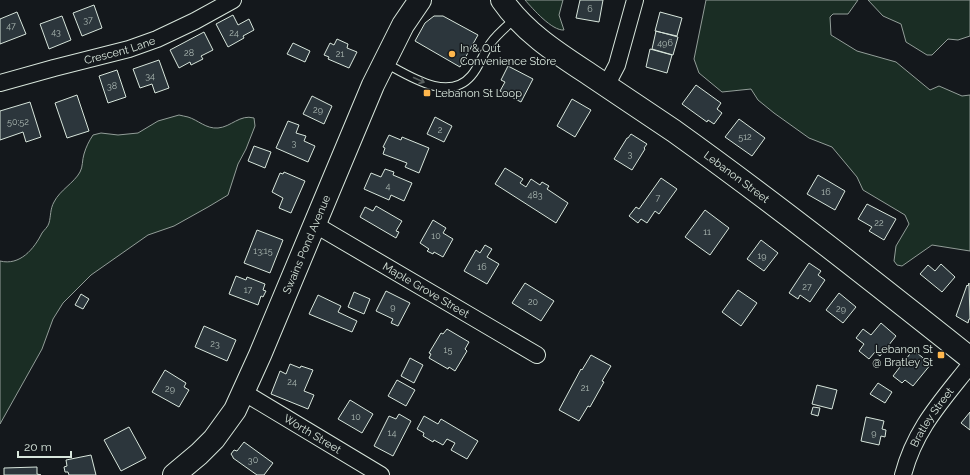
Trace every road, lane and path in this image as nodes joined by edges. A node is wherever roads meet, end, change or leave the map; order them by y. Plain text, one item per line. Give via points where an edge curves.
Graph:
1 (233, 0) edge
2 (420, 0) edge
3 (502, 0) edge
4 (635, 0) edge
5 (516, 18) junction
6 (384, 62) junction
7 (0, 83) edge
8 (606, 86) junction
9 (314, 224) junction
10 (537, 355) dead end
11 (970, 358) edge
12 (970, 366) edge
13 (243, 392) junction
14 (174, 475) edge
15 (381, 475) edge
16 (903, 475) edge

1 - 7 street, Crescent Lane via 157,39 129,49
2 - 6 main road, Swains Pond Avenue via 403,25
3 - 5 main road, Lebanon Street
4 - 8 street via 617,65
6 -> 5 lane via 433,86 455,87 471,76 495,37
5 - 8 main road, Lebanon Street via 543,43
6 - 9 main road, Swains Pond Avenue
8 - 11 main road, Lebanon Street via 751,187
9 - 10 street, Maple Grove Street
9 - 13 main road, Swains Pond Avenue
12 - 16 street, Bratley Street via 923,426 910,452
13 - 14 main road, Swains Pond Avenue via 219,433
13 - 15 street, Worth Street

